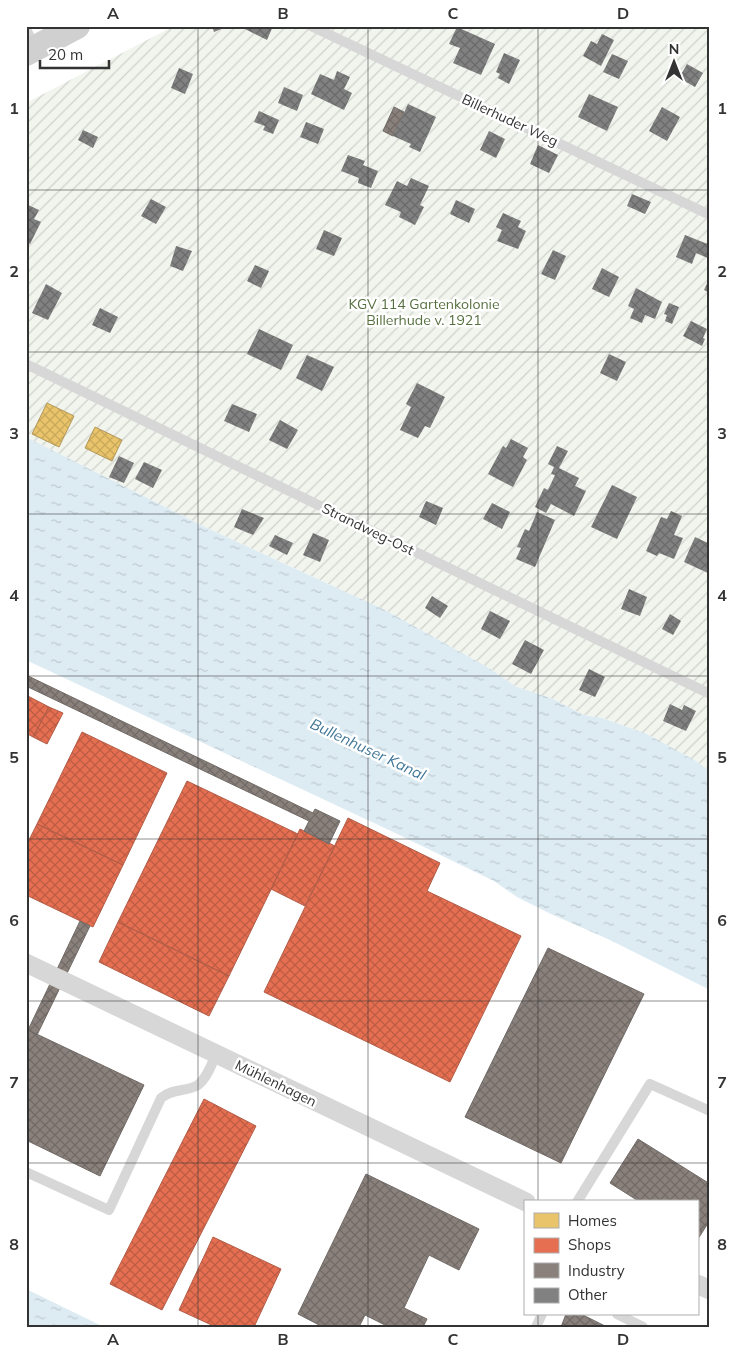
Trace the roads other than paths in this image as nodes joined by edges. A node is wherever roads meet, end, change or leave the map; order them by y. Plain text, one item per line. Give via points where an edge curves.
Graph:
1 (77, 26) edge
2 (310, 26) edge
3 (29, 43) edge
4 (710, 215) edge
5 (26, 364) edge
6 (710, 694) edge
7 (26, 963) edge
8 (216, 1054) junction
9 (710, 1111) edge
10 (26, 1172) edge
11 (578, 1200) edge
12 (524, 1201) edge
13 (698, 1284) edge
14 (710, 1290) edge
15 (621, 1316) edge
16 (643, 1327) edge

1 - 3 street
2 - 4 lane, Billerhuder Weg
5 - 6 lane, Strandweg-Ost
7 - 8 street, Mühlenhagen
8 - 10 lane via 198,1085 169,1091 161,1098 109,1210
8 - 12 street, Mühlenhagen
9 - 11 lane via 650,1084
13 - 14 street
15 - 16 lane

